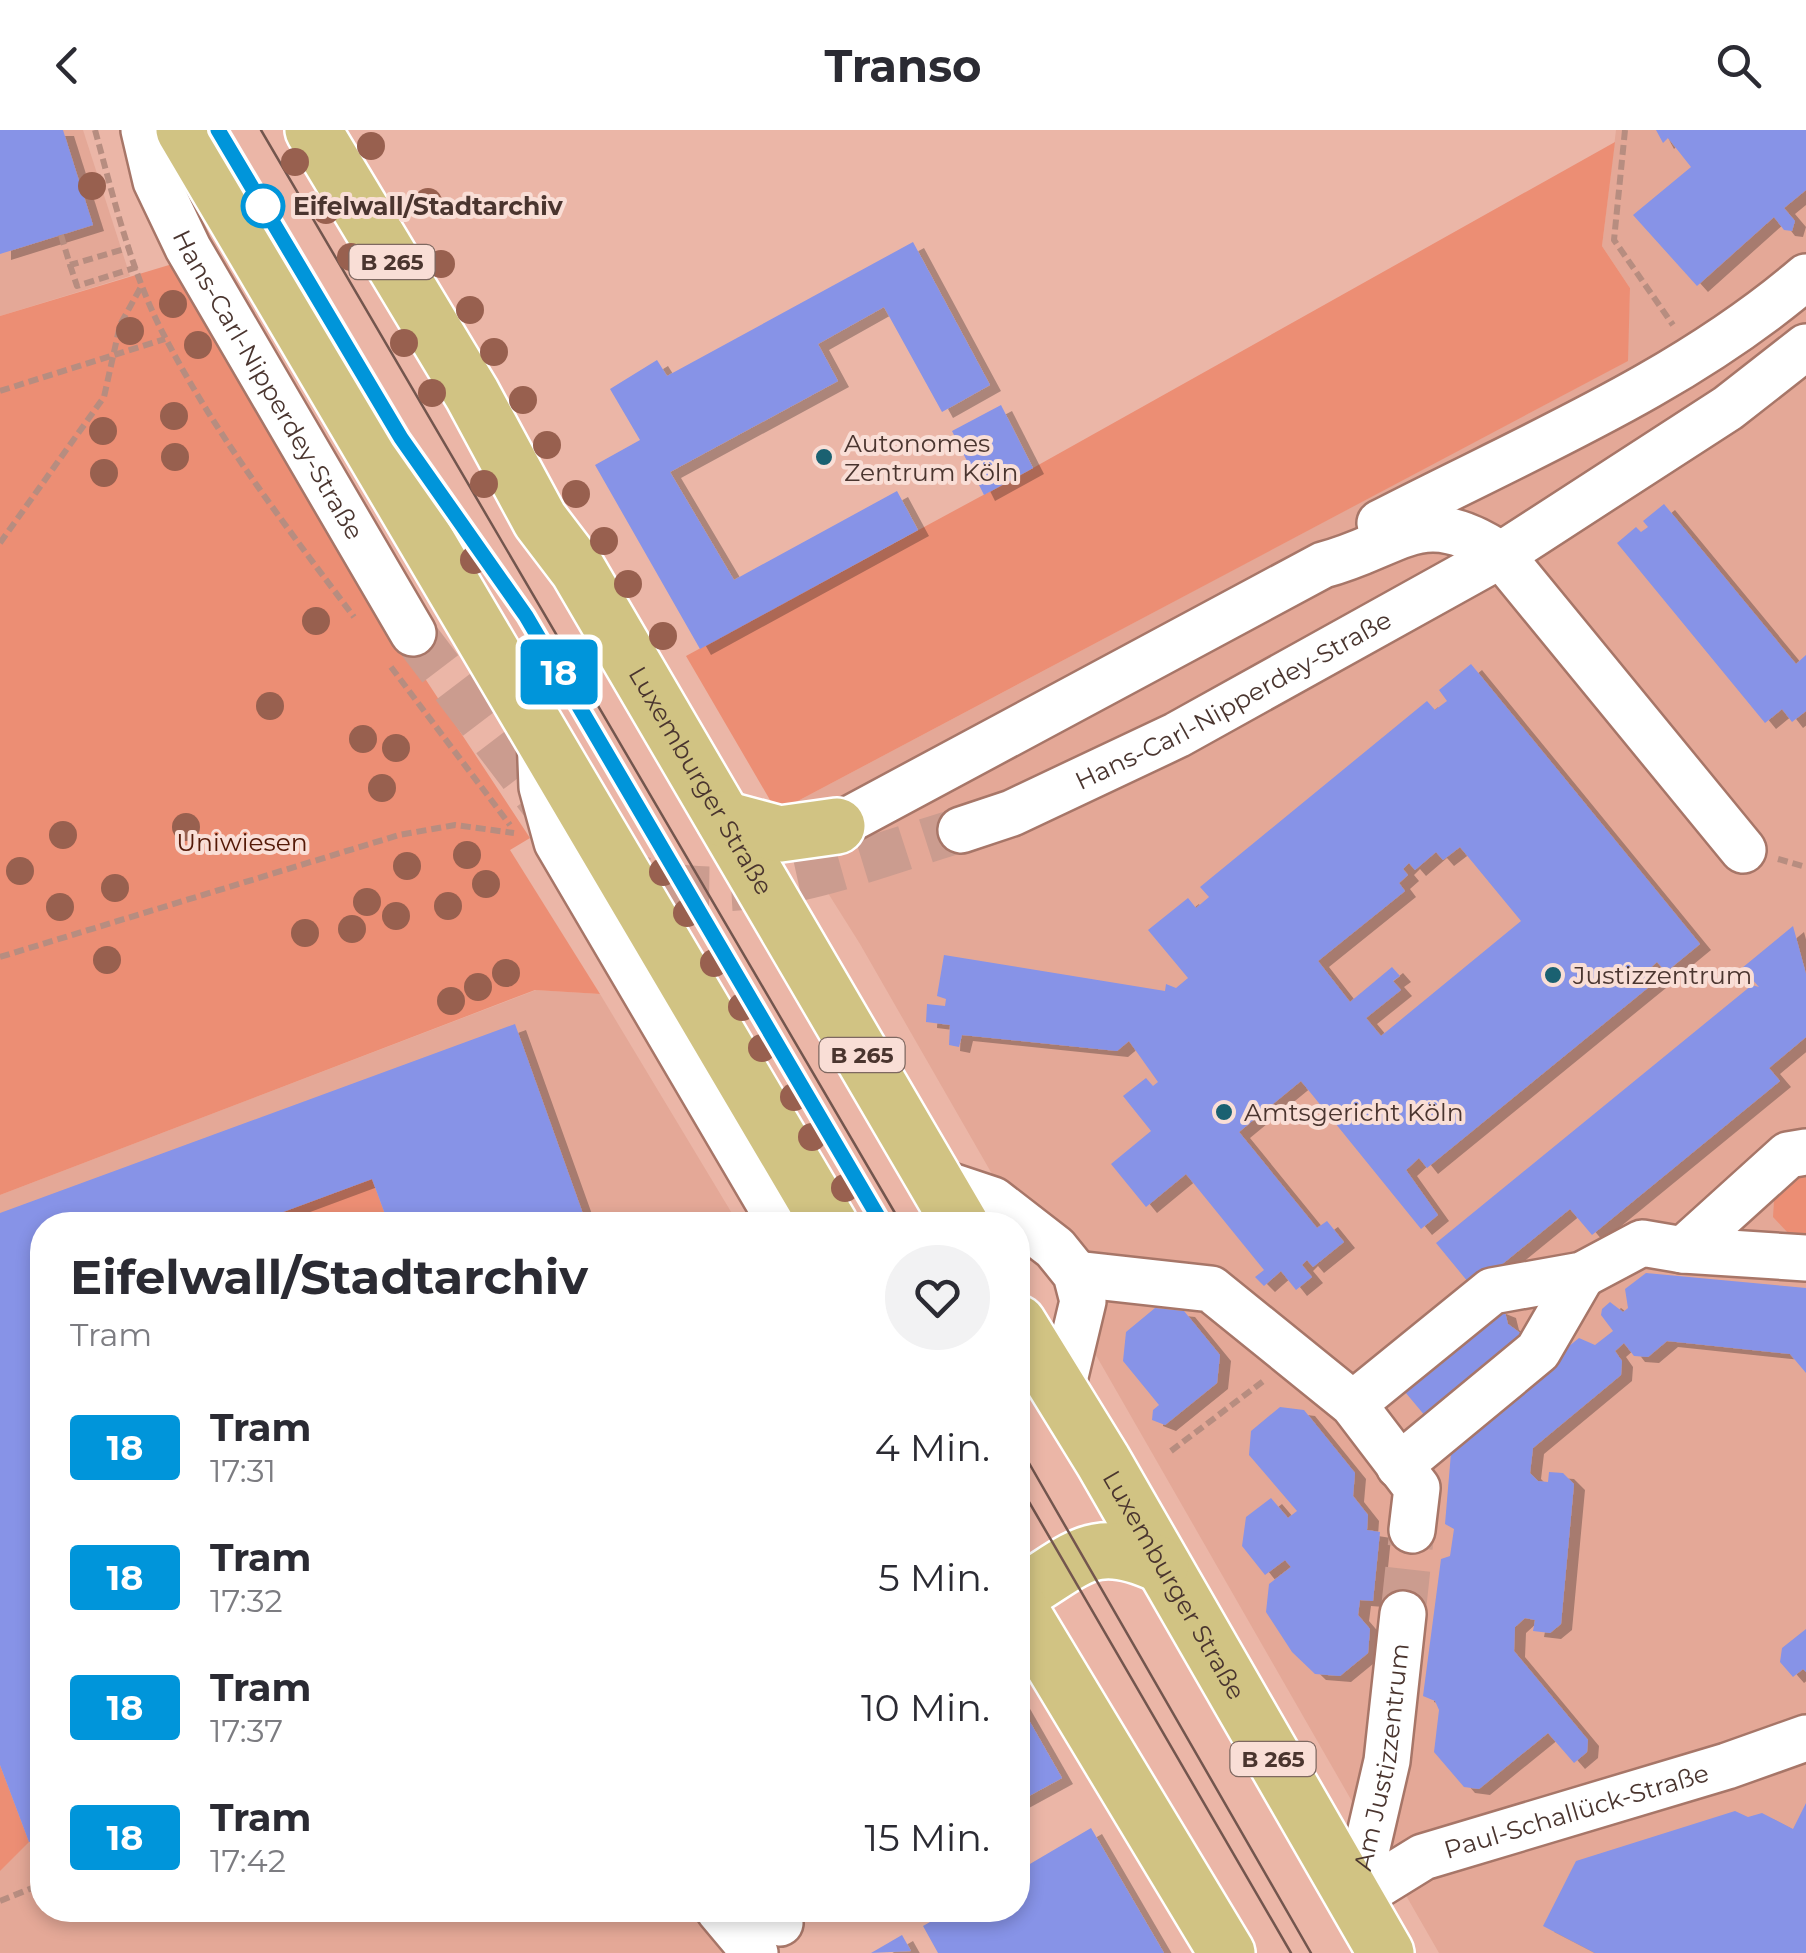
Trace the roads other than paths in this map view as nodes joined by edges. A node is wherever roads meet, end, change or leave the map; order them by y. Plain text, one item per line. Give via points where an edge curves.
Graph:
1 (144, 130) edge
2 (184, 130) edge
3 (312, 130) edge
4 (1806, 277) edge
5 (1758, 318) junction
6 (1798, 354) edge
7 (1620, 475) junction
8 (1436, 527) junction
9 (1501, 555) junction
10 (1323, 565) junction
11 (401, 648) tunnel mouth
12 (540, 736) junction
13 (724, 819) junction
14 (838, 826) junction
15 (962, 830) tunnel mouth
16 (1743, 850) dead end
17 (788, 928) junction
18 (1806, 1152) edge
19 (948, 1203) edge
20 (774, 1212) edge
21 (822, 1212) edge
22 (1008, 1212) edge
23 (1030, 1229) edge
24 (1683, 1250) junction
25 (1806, 1258) edge
26 (1076, 1274) junction
27 (1582, 1275) junction
28 (1030, 1342) edge
29 (1061, 1394) junction
30 (1353, 1404) junction
31 (1400, 1466) junction
32 (1412, 1530) tunnel mouth
33 (1161, 1565) junction
34 (1030, 1588) edge
35 (1403, 1614) tunnel mouth
36 (1030, 1626) edge
37 (1806, 1738) edge
38 (1355, 1899) junction
39 (1227, 1953) edge
40 (1386, 1953) edge

1 - 11 street, Hans-Carl-Nipperdey-Straße via 156,181 188,248
2 - 12 main road
3 - 13 main road, Luxemburger Straße / B 265
4 - 5 street, Hans-Carl-Nipperdey-Straße
5 - 6 street, Hans-Carl-Nipperdey-Straße via 1792,329
5 - 10 street, Hans-Carl-Nipperdey-Straße via 1697,360 1350,538
6 - 7 street, Hans-Carl-Nipperdey-Straße via 1728,408
7 - 8 street, Hans-Carl-Nipperdey-Straße via 1578,486 1519,517
7 - 9 street, Hans-Carl-Nipperdey-Straße
8 - 9 street
8 - 10 street, Hans-Carl-Nipperdey-Straße via 1401,532 1360,555
9 - 15 street, Hans-Carl-Nipperdey-Straße via 1176,734
9 - 16 street
10 - 14 street, Hans-Carl-Nipperdey-Straße
12 - 20 street via 542,786 557,842
12 - 21 main road
13 - 14 main road via 780,834
13 - 17 main road, Luxemburger Straße / B 265
14 - 17 main road via 803,870
17 - 19 main road, Luxemburger Straße / B 265
18 - 24 street via 1788,1155
19 - 22 street via 993,1200
23 - 26 street
24 - 25 street
24 - 27 street via 1642,1242
26 - 29 street via 1082,1301
26 - 30 street via 1211,1288
27 - 30 street via 1492,1291
27 - 31 street via 1538,1350
28 - 29 main road, Luxemburger Straße / B 265
29 - 33 main road, Luxemburger Straße / B 265
30 - 31 street
31 - 32 street via 1417,1488
33 - 34 main road via 1126,1549 1094,1550
33 - 38 main road, Luxemburger Straße / B 265
35 - 38 street, Am Justizzentrum via 1386,1761
36 - 39 main road
37 - 38 street, Paul-Schallück-Straße via 1424,1857
38 - 40 main road, Luxemburger Straße / B 265

